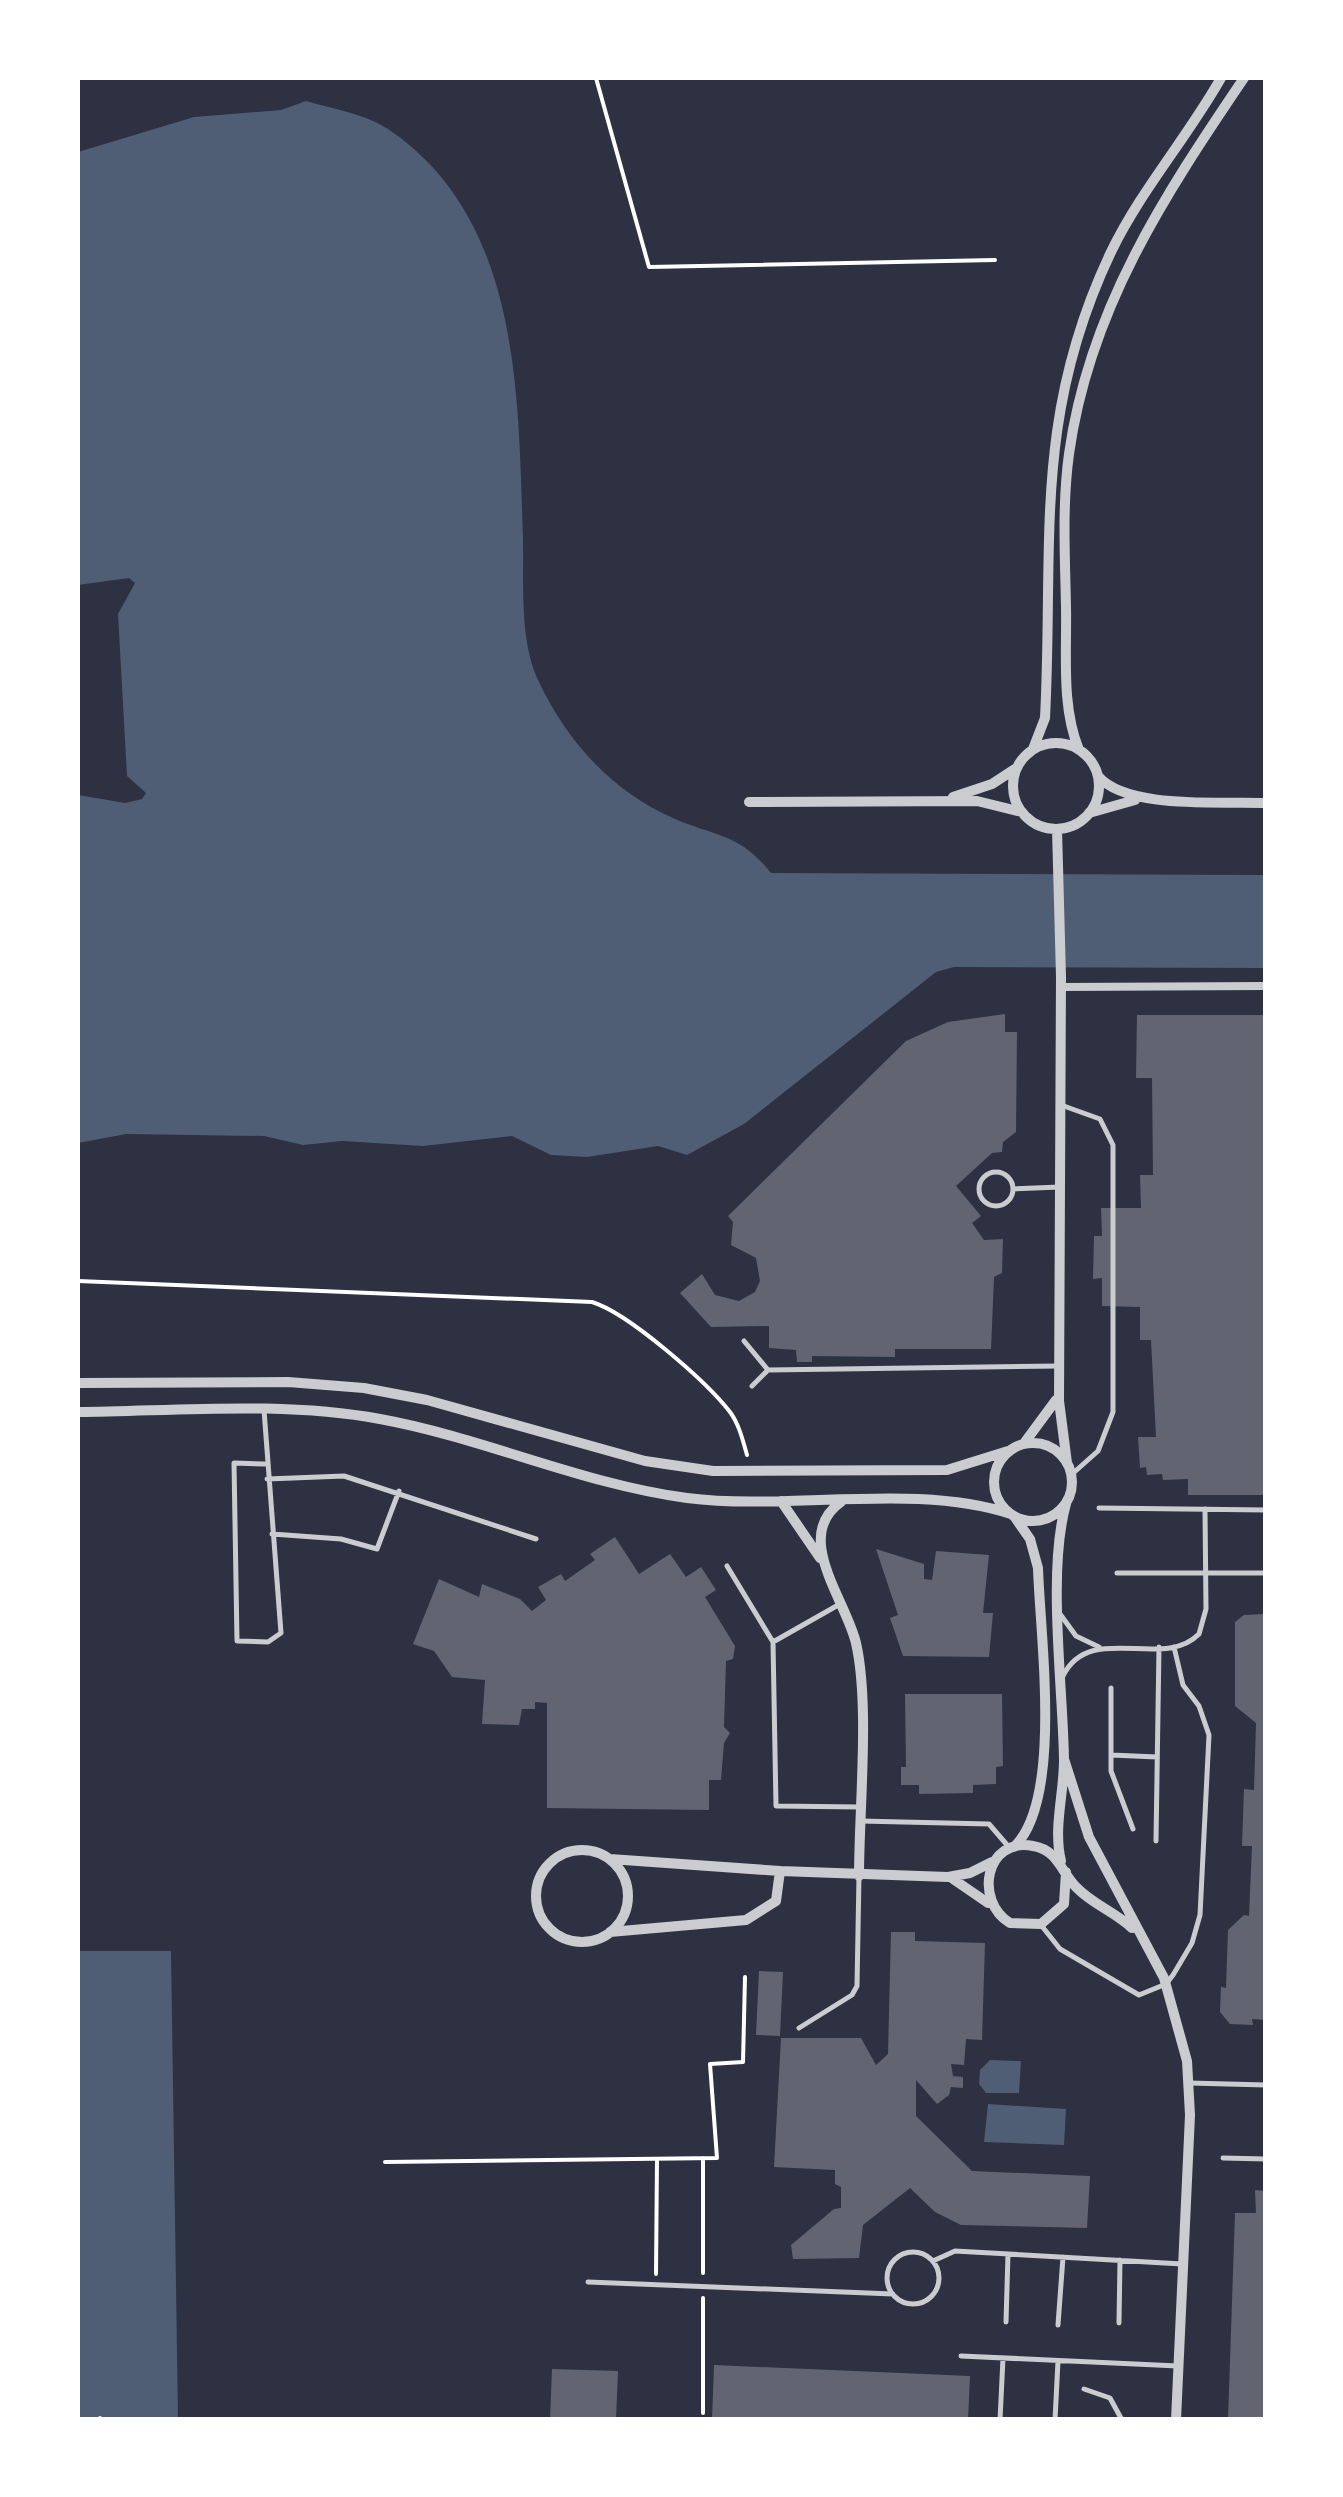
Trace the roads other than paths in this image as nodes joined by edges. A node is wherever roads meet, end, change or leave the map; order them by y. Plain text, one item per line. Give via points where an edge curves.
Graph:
1 (1221, 78) edge
2 (1244, 78) edge
3 (1033, 750) junction
4 (1080, 750) junction
5 (1016, 768) junction
6 (1097, 774) junction
7 (1146, 798) junction
8 (938, 801) junction
9 (749, 802) dead end
10 (1266, 803) edge
11 (1022, 812) junction
12 (1089, 813) junction
13 (1057, 829) junction
14 (1061, 982) junction
15 (1266, 986) edge
16 (1060, 1105) junction
17 (1060, 1187) junction
18 (1013, 1189) junction
19 (744, 1341) dead end
20 (1059, 1366) junction
21 (768, 1370) junction
22 (78, 1383) edge
23 (752, 1386) dead end
24 (1059, 1394) junction
25 (264, 1410) junction
26 (78, 1412) edge
27 (1014, 1448) junction
28 (266, 1464) junction
29 (1069, 1469) junction
30 (267, 1478) junction
31 (400, 1491) junction
32 (780, 1501) junction
33 (842, 1501) junction
34 (1066, 1504) junction
35 (1099, 1508) dead end
36 (1205, 1510) junction
37 (1266, 1510) edge
38 (1012, 1515) junction
39 (272, 1534) junction
40 (536, 1540) dead end
41 (726, 1566) dead end
42 (826, 1566) junction
43 (1117, 1573) dead end
44 (1206, 1573) junction
45 (1266, 1573) edge
46 (842, 1603) junction
47 (1060, 1614) junction
48 (773, 1642) junction
49 (1174, 1646) junction
50 (1159, 1647) junction
51 (1102, 1648) junction
52 (1062, 1679) junction
53 (1111, 1688) dead end
54 (1111, 1755) junction
55 (1157, 1757) junction
56 (1064, 1759) junction
57 (860, 1807) junction
58 (860, 1821) junction
59 (1133, 1829) dead end
60 (1156, 1841) dead end
61 (1012, 1848) junction
62 (997, 1858) junction
63 (610, 1859) junction
64 (1064, 1869) junction
65 (780, 1871) junction
66 (859, 1876) junction
67 (948, 1877) junction
68 (992, 1906) junction
69 (1041, 1924) junction
70 (610, 1932) junction
71 (1145, 1944) junction
72 (1166, 1984) junction
73 (799, 2028) dead end
74 (1189, 2083) junction
75 (1266, 2085) edge
76 (1223, 2158) dead end
77 (1266, 2159) edge
78 (1008, 2254) junction
79 (1063, 2257) junction
80 (1120, 2260) junction
81 (933, 2261) junction
82 (1184, 2264) junction
83 (588, 2282) dead end
84 (893, 2294) junction
85 (1006, 2322) dead end
86 (1119, 2323) dead end
87 (1058, 2325) dead end
88 (961, 2356) dead end
89 (1003, 2358) junction
90 (1058, 2361) junction
91 (1178, 2366) junction
92 (1084, 2388) dead end
93 (1000, 2420) edge
94 (1055, 2420) edge
95 (1122, 2420) edge
96 (1176, 2420) edge

1 - 3 street via 1113,248 1074,345 1052,448 1045,718
2 - 4 street via 1124,270 1076,417 1064,531 1068,703
3 - 4 street via 1054,743
3 - 5 street
4 - 6 street
5 - 8 street via 976,791
5 - 11 street via 1014,794
6 - 7 street via 1115,790
6 - 12 street
7 - 10 street
7 - 12 street
8 - 9 street
8 - 11 street via 992,803
11 - 13 street
12 - 13 street
13 - 14 street
14 - 15 street
14 - 16 street
16 - 17 street
16 - 29 lane via 1100,1118 1113,1145 1113,1412 1098,1451
17 - 18 lane
17 - 20 street
18 - 18 lane via 1007,1176 995,1172 978,1190 996,1207
19 - 21 lane
20 - 21 lane
20 - 24 street
21 - 23 lane
22 - 27 street via 364,1388 645,1461 752,1473 947,1470
24 - 27 street via 1039,1428
24 - 29 street
25 - 26 street
25 - 28 lane
25 - 32 street via 319,1410 420,1427 674,1495
27 - 29 street via 1044,1444
27 - 38 street via 997,1465 994,1483
28 - 30 lane
28 - 39 lane via 234,1463 238,1641 268,1642 281,1633
29 - 34 street
30 - 31 lane via 344,1476
30 - 39 lane
31 - 39 lane via 377,1550 341,1539
31 - 40 lane
32 - 33 street
32 - 42 street
33 - 38 street via 957,1503
33 - 42 street via 820,1526
34 - 38 street via 1040,1520
34 - 47 street via 1058,1534
35 - 36 lane
36 - 37 lane
36 - 44 lane
38 - 61 street via 1030,1539 1038,1568 1044,1765 1037,1810
41 - 48 lane
42 - 46 street
43 - 44 lane
44 - 45 lane
44 - 49 lane via 1202,1629 1192,1641
46 - 48 lane
46 - 57 street via 860,1668
47 - 51 lane via 1076,1636
47 - 52 street
48 - 57 lane via 776,1806
49 - 50 lane
49 - 72 lane via 1183,1685 1204,1718 1209,1741 1200,1914 1189,1950
50 - 51 lane
50 - 55 lane
51 - 52 lane via 1077,1658
52 - 56 street
53 - 54 lane
54 - 55 lane
54 - 59 lane
55 - 60 lane
56 - 64 street via 1058,1828
56 - 71 street via 1089,1837
57 - 58 street
58 - 61 lane via 988,1824
58 - 66 street
61 - 62 street
61 - 64 street via 1044,1849
62 - 67 street
62 - 68 street via 986,1881
63 - 65 street
63 - 70 street via 628,1899
63 - 70 street via 581,1850 552,1860 542,1871 536,1900 539,1915 560,1938 590,1942
64 - 69 street via 1064,1904
64 - 71 street via 1078,1889 1118,1915
65 - 66 street
65 - 70 street via 776,1900 757,1917
66 - 67 street
66 - 73 lane via 856,1986
67 - 68 street
68 - 69 street via 1016,1926
69 - 72 lane via 1060,1949 1139,1995
71 - 72 street
72 - 74 street
74 - 75 lane
74 - 82 street
76 - 77 lane
78 - 79 lane
78 - 81 lane via 955,2251
78 - 85 lane
79 - 80 lane
79 - 87 lane
80 - 82 lane
80 - 86 lane
81 - 84 lane via 917,2252 897,2258 887,2274
81 - 84 lane via 940,2277 930,2299 910,2304
82 - 91 street
83 - 84 lane
88 - 89 lane
89 - 90 lane
89 - 93 lane
90 - 91 lane
90 - 94 lane
91 - 96 street
92 - 95 lane via 1110,2398

